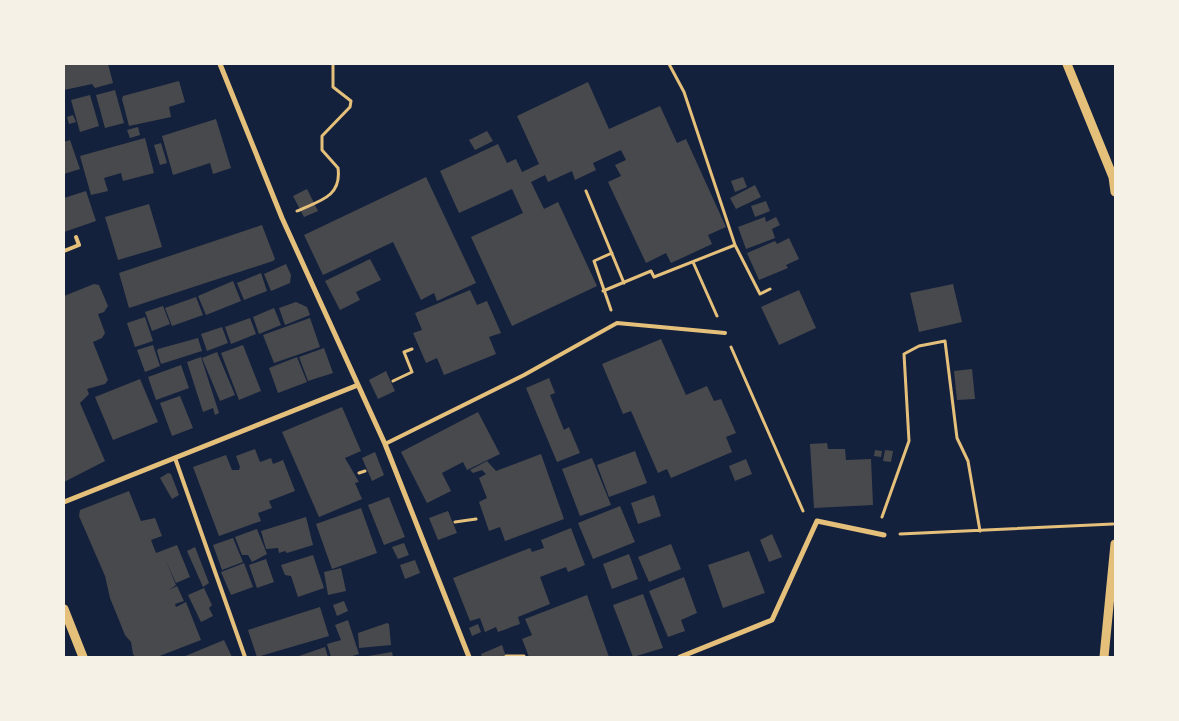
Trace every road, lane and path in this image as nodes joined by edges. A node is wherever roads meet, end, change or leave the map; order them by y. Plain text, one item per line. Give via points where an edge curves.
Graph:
1 (220, 64) edge
2 (332, 64) edge
3 (668, 64) edge
4 (1067, 64) edge
5 (586, 191) dead end
6 (1115, 192) edge
7 (282, 218) junction
8 (76, 237) dead end
9 (735, 245) junction
10 (64, 251) edge
11 (612, 253) junction
12 (693, 262) junction
13 (624, 283) junction
14 (770, 289) dead end
15 (603, 291) junction
16 (617, 323) junction
17 (725, 333) junction
18 (412, 349) dead end
19 (393, 381) dead end
20 (358, 385) junction
21 (385, 444) junction
22 (175, 458) junction
23 (365, 471) dead end
24 (359, 473) dead end
25 (64, 502) edge
26 (476, 519) dead end
27 (817, 521) junction
28 (455, 522) dead end
29 (1115, 524) edge
30 (980, 531) junction
31 (874, 533) junction
32 (884, 535) joint
33 (1115, 544) edge
34 (64, 609) edge
35 (506, 656) dead end
36 (524, 656) dead end
37 (83, 657) edge
38 (245, 657) edge
39 (469, 657) edge
40 (680, 657) edge
41 (1104, 657) edge

1 - 7 street
2 - 7 path via 333,87 351,102 322,136 322,150 338,168 337,186 332,195
3 - 9 path via 684,92
4 - 6 street via 1113,177
5 - 11 path
7 - 20 street
8 - 10 lane via 78,245
9 - 12 path
9 - 14 path via 760,294
11 - 13 path
11 - 15 path via 594,261
12 - 13 path via 654,277 650,271
12 - 17 path
13 - 15 path
15 - 16 path
16 - 17 lane
16 - 21 lane via 524,375
17 - 27 path via 805,515
18 - 19 path via 404,352 412,372
20 - 21 street
20 - 22 street
21 - 39 street
22 - 25 street
22 - 38 lane
23 - 24 path
26 - 28 path
27 - 31 street
27 - 40 street via 772,620
29 - 30 path
30 - 31 path via 968,461 957,438 945,341 919,346 904,354 909,441 886,510
30 - 32 path
31 - 32 street
33 - 41 street
34 - 37 street
35 - 36 path

